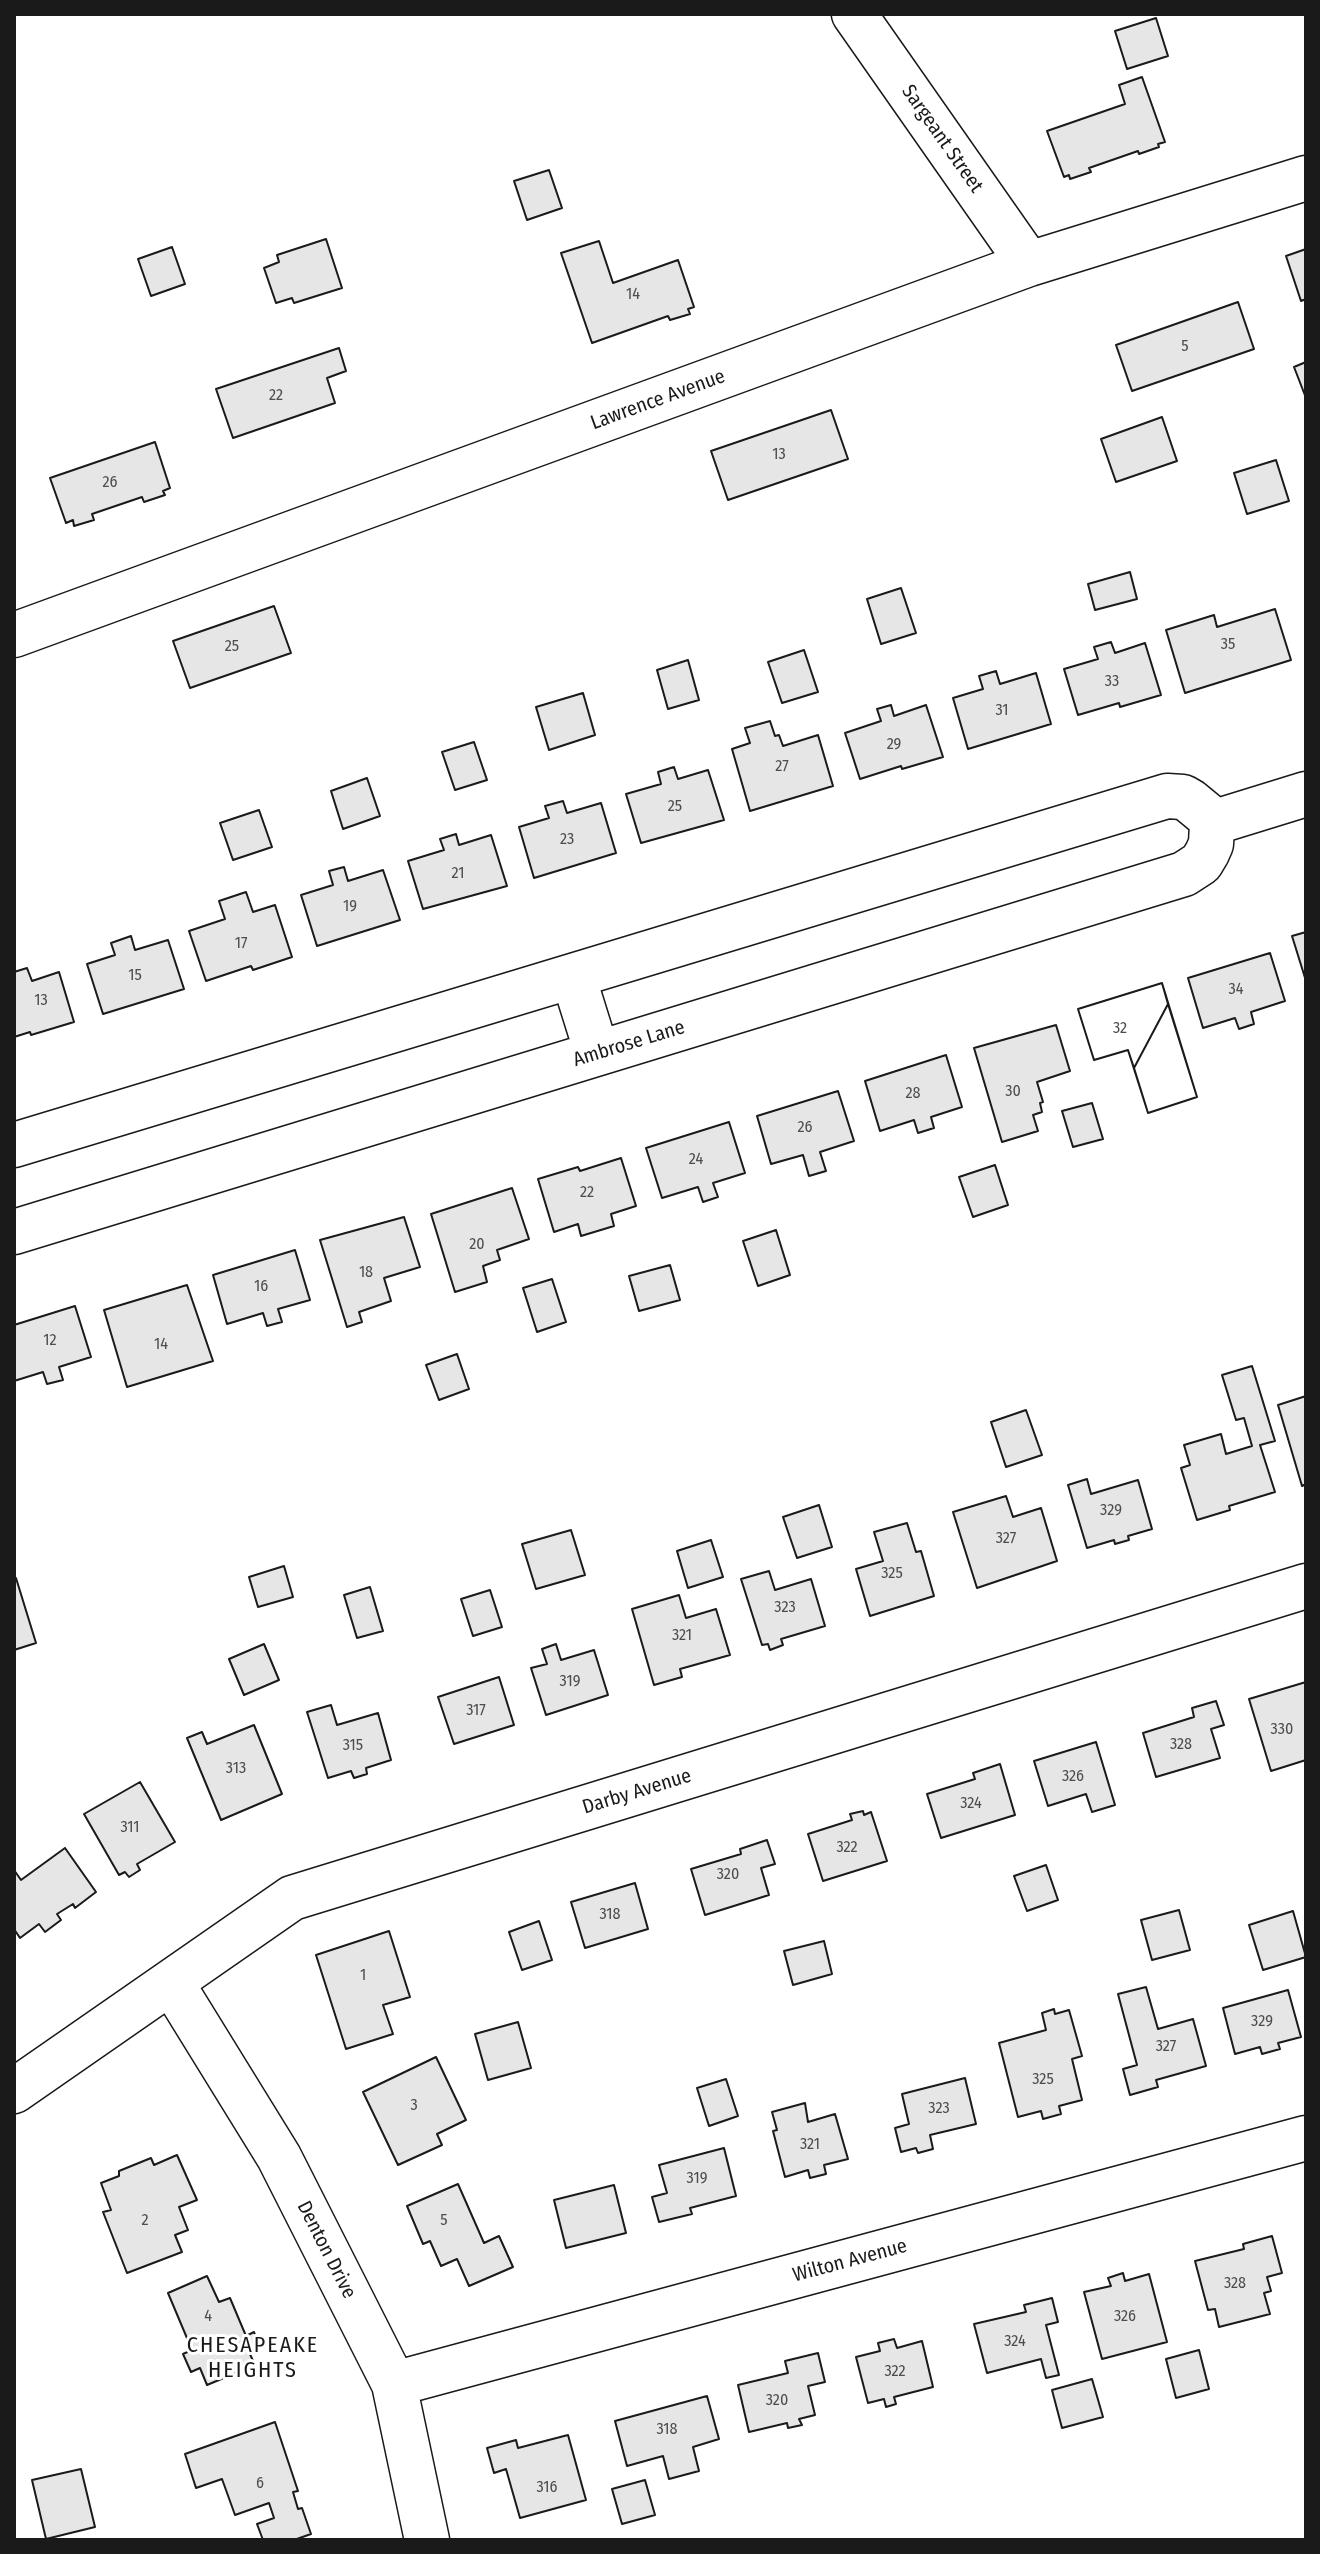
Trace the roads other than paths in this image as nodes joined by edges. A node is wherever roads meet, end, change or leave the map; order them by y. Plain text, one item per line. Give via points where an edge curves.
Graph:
1 (854, 14) edge
2 (1306, 178) edge
3 (1029, 264) junction
4 (14, 635) edge
5 (1306, 794) edge
6 (1212, 823) junction
7 (573, 976) junction
8 (597, 1053) junction
9 (14, 1145) edge
10 (14, 1232) edge
11 (1306, 1586) edge
12 (171, 1982) junction
13 (14, 2091) edge
14 (1306, 2138) edge
15 (394, 2384) junction
16 (427, 2540) edge

1 - 3 street, Sargeant Street
2 - 3 street, Lawrence Avenue
3 - 4 street, Lawrence Avenue
5 - 6 street
6 - 7 street via 1190,801 1167,796
6 - 8 street, Ambrose Lane via 1207,853 1184,874
7 - 8 street
7 - 9 street
8 - 10 street, Ambrose Lane
11 - 12 street, Darby Avenue via 292,1898
12 - 13 street, Darby Avenue
12 - 15 street, Denton Drive via 279,2157
14 - 15 street, Wilton Avenue
15 - 16 street, Denton Drive

